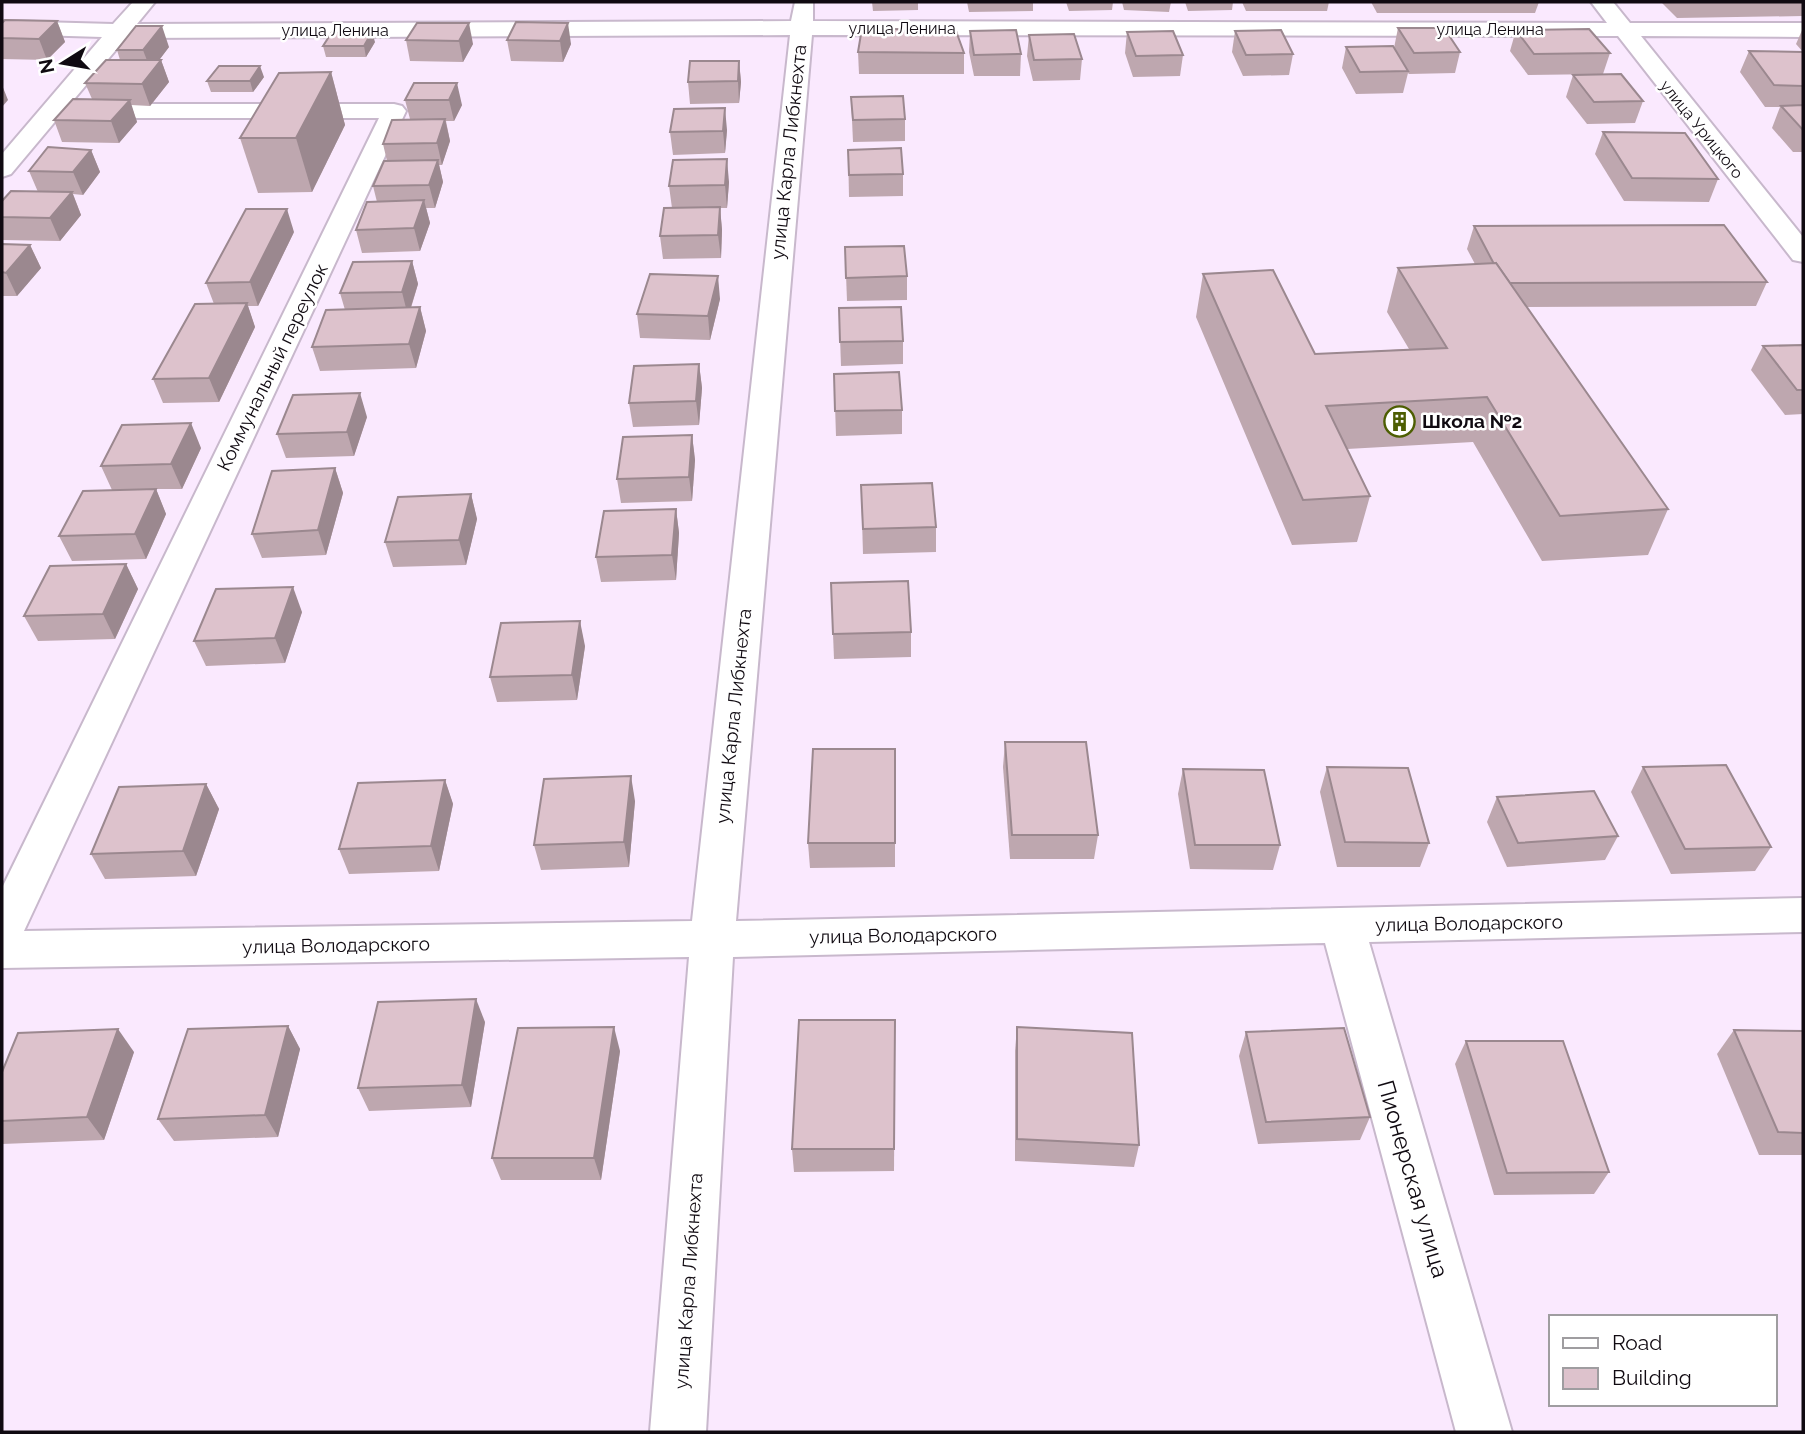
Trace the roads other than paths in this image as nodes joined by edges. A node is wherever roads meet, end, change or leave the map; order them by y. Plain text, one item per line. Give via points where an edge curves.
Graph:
1 (144, 2) edge
2 (1602, 2) edge
3 (802, 15) edge
4 (2, 27) edge
5 (1622, 30) junction
6 (1803, 30) edge
7 (120, 31) junction
8 (52, 111) junction
9 (2, 169) edge
10 (1803, 254) edge
11 (1803, 915) edge
12 (1342, 925) junction
13 (2, 932) edge
14 (712, 939) junction
15 (2, 950) edge
16 (678, 1432) edge
17 (1484, 1432) edge

1 - 7 street
2 - 5 street, улица Урицкого
3 - 5 street, улица Ленина
3 - 7 street, улица Ленина
3 - 14 street, улица Карла Либкнехта
4 - 7 street, улица Ленина
5 - 6 street, улица Ленина
5 - 10 street, улица Урицкого
7 - 8 street
8 - 9 street
8 - 13 street, Коммунальный переулок via 394,111
11 - 12 street, улица Володарского
12 - 14 street, улица Володарского
12 - 17 street, Пионерская улица
14 - 15 street, улица Володарского
14 - 16 street, улица Карла Либкнехта

